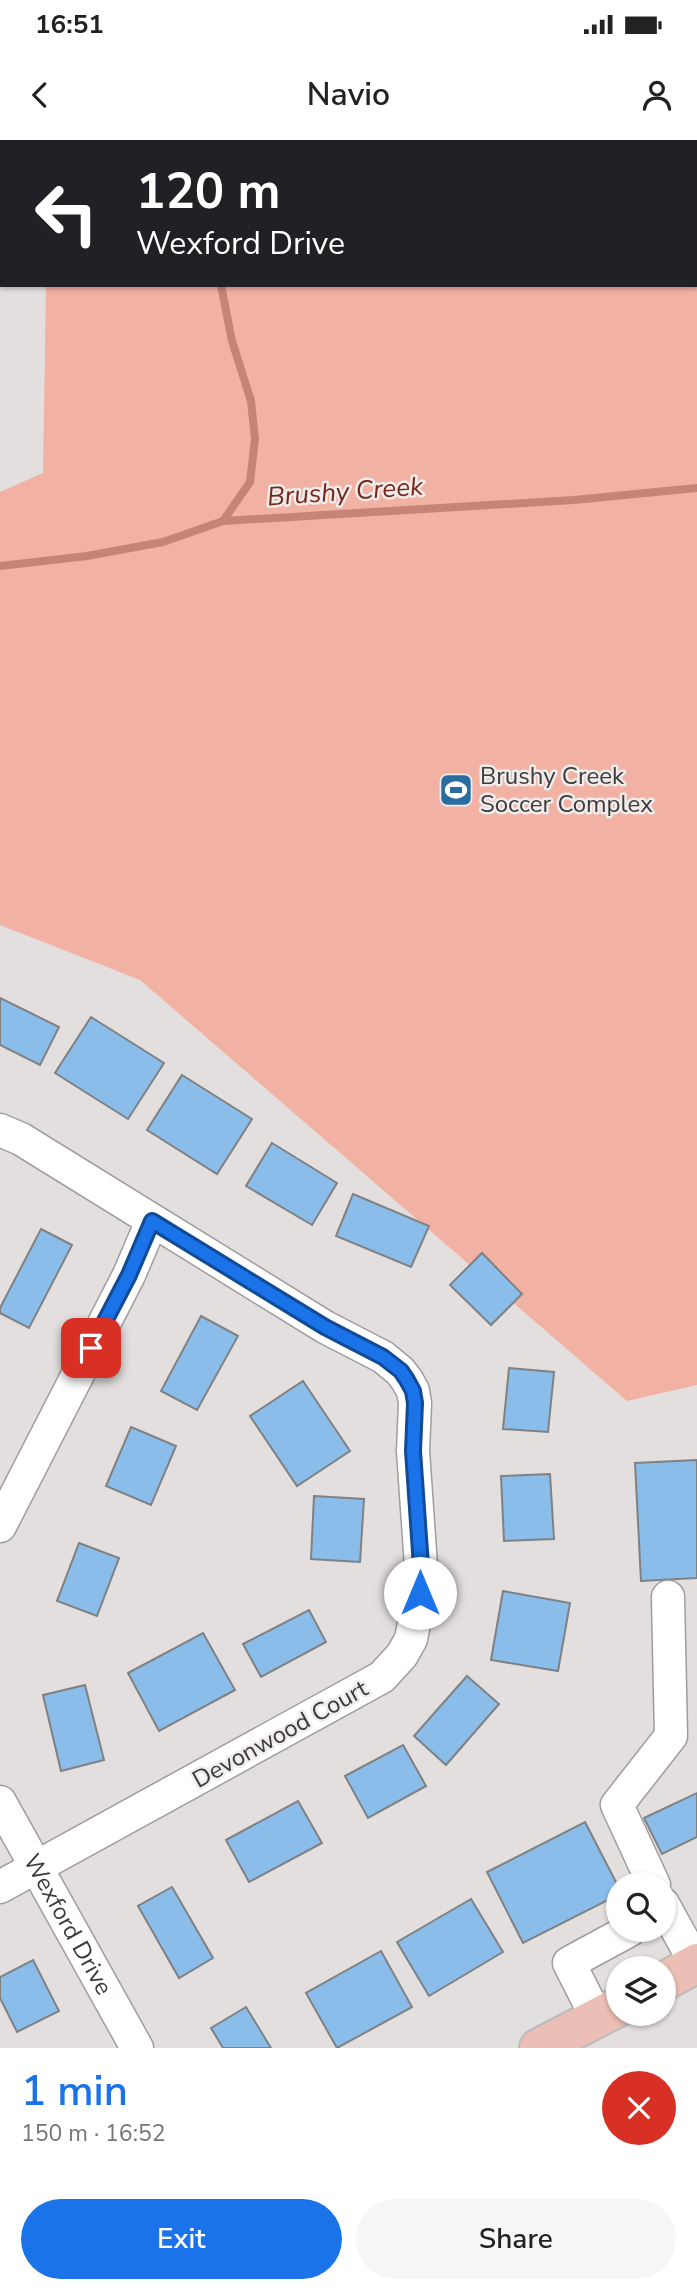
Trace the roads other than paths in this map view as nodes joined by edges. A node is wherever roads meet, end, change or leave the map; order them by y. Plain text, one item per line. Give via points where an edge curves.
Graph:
1 (0, 1130) edge
2 (152, 1221) junction
3 (0, 1526) edge
4 (668, 1597) dead end
5 (0, 1802) edge
6 (36, 1867) junction
7 (648, 1872) edge
8 (0, 1886) edge
9 (608, 1942) edge
10 (675, 1942) edge
11 (685, 1970) edge
12 (578, 2031) edge
13 (136, 2048) edge

1 - 2 street, Devonwood Court
2 - 3 street via 129,1275
2 - 6 street, Devonwood Court via 401,1371 415,1403 413,1451 421,1566 418,1614 402,1655 372,1684
4 - 7 street via 671,1736 617,1805
5 - 6 street, Wexford Drive
6 - 8 street, Devonwood Court
6 - 13 street, Wexford Drive
9 - 12 street via 569,1963
10 - 11 street

